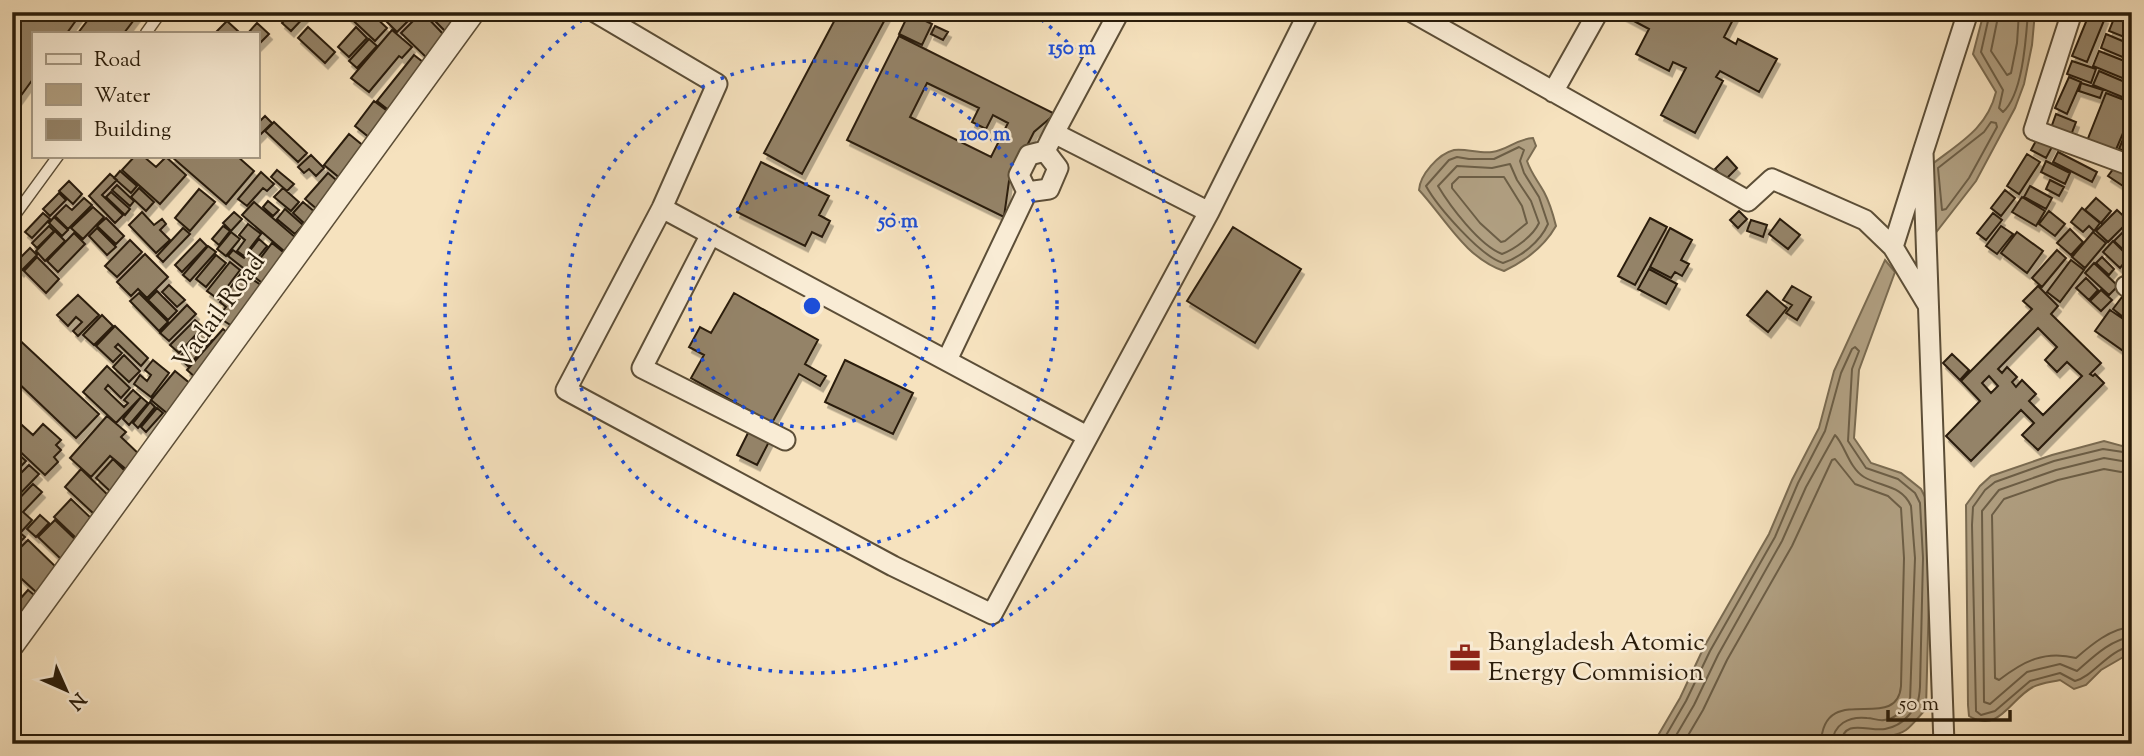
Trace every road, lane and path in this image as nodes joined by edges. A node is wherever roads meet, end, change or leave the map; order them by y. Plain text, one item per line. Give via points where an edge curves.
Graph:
1 (161, 12) edge
2 (473, 12) edge
3 (595, 12) edge
4 (1119, 12) edge
5 (1309, 12) edge
6 (1412, 12) edge
7 (1598, 12) edge
8 (1968, 12) edge
9 (2072, 12) edge
10 (147, 32) edge
11 (1553, 92) junction
12 (1054, 133) junction
13 (1045, 151) junction
14 (1923, 152) junction
15 (57, 158) edge
16 (2132, 166) edge
17 (1027, 192) junction
18 (662, 208) junction
19 (1209, 212) junction
20 (12, 219) edge
21 (710, 234) junction
22 (1893, 247) junction
23 (1929, 306) junction
24 (947, 360) junction
25 (1087, 436) junction
26 (785, 440) dead end
27 (12, 645) edge
28 (1944, 744) edge

1 - 10 lane
2 - 27 street, Vadail Road
3 - 18 street via 718,84
4 - 12 street
5 - 19 street
6 - 11 street
7 - 11 street
8 - 14 street
9 - 16 street via 2034,130
11 - 22 street via 1748,201 1772,179 1864,219
12 - 13 street
12 - 19 street
13 - 17 street via 1029,155 1019,175
13 - 17 street via 1058,167 1049,189
14 - 22 street
14 - 23 street
15 - 20 lane
17 - 24 street
18 - 21 street
18 - 25 street via 566,390 832,533 992,614
19 - 25 street
21 - 24 street
21 - 26 street via 642,368
22 - 23 street
23 - 28 street
24 - 25 street

